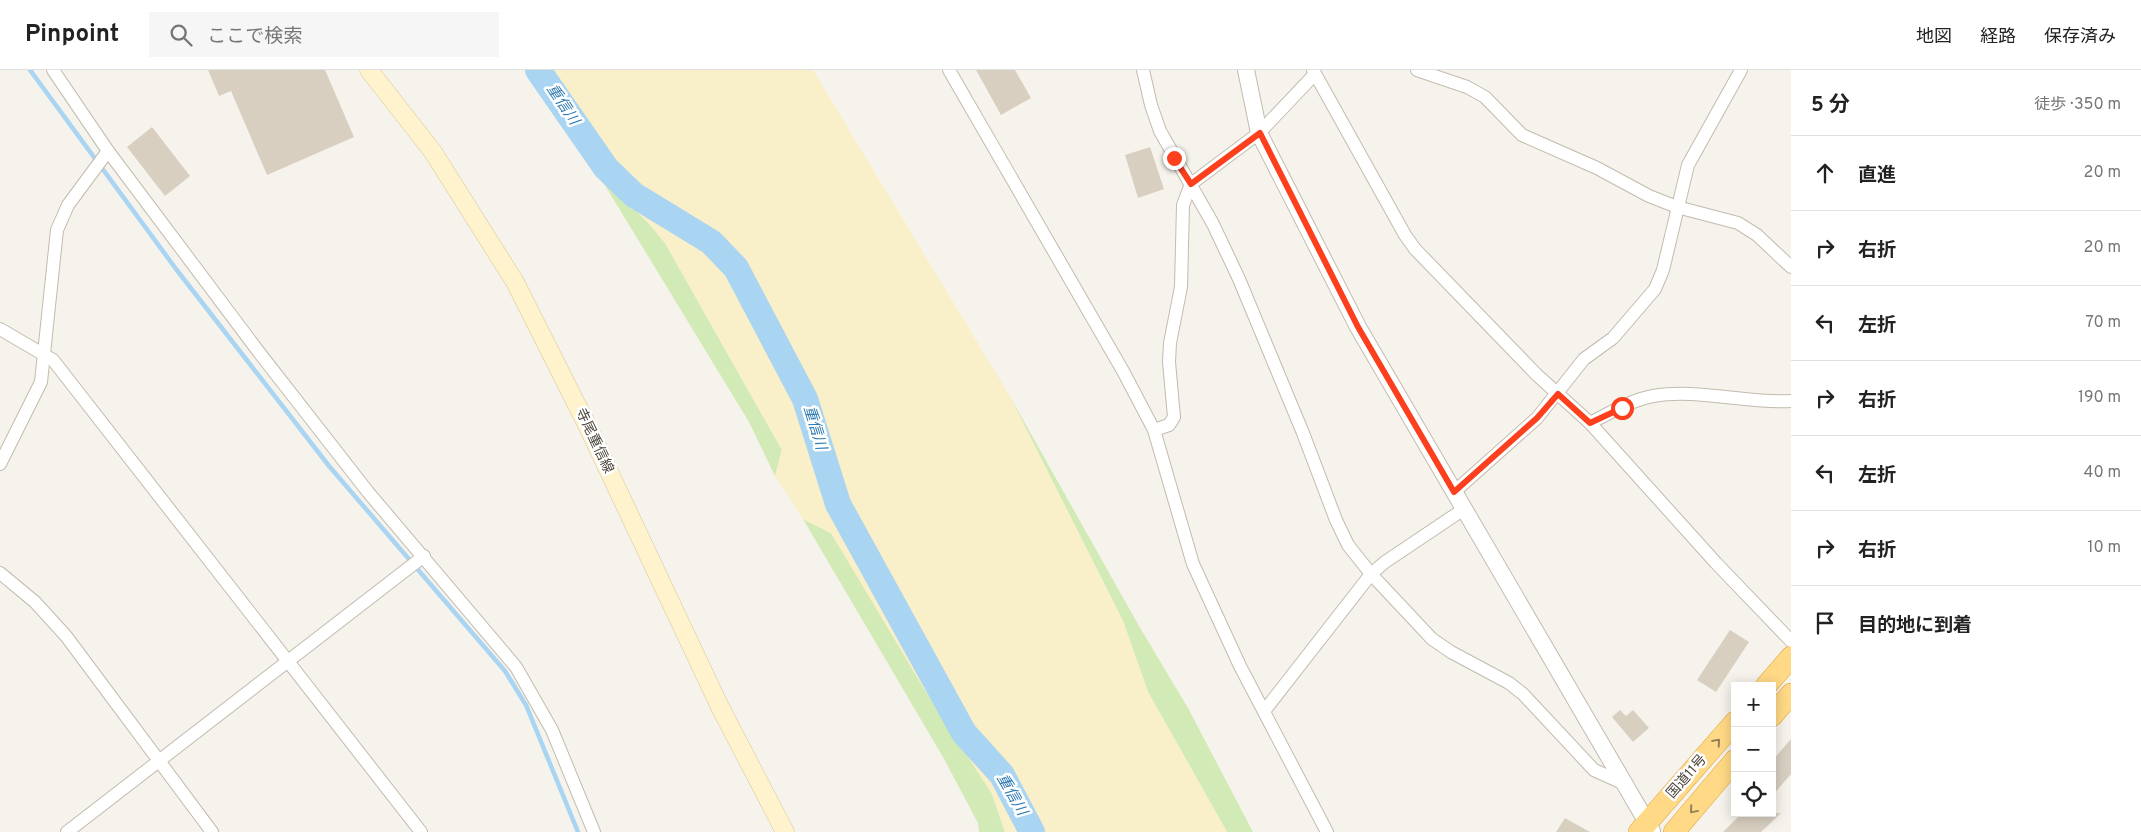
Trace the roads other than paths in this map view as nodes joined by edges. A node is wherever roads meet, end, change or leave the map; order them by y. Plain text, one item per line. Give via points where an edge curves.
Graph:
1 (53, 70) edge
2 (369, 70) edge
3 (949, 70) edge
4 (1143, 70) edge
5 (1246, 70) edge
6 (1417, 70) edge
7 (1741, 70) edge
8 (1314, 72) edge
9 (1260, 133) junction
10 (108, 151) junction
11 (1191, 184) junction
12 (1677, 207) junction
13 (1791, 267) edge
14 (0, 329) edge
15 (44, 354) junction
16 (1558, 394) junction
17 (1791, 401) edge
18 (1590, 423) junction
19 (1154, 430) junction
20 (0, 464) edge
21 (1454, 492) junction
22 (1464, 509) junction
23 (424, 556) junction
24 (0, 573) edge
25 (1372, 574) junction
26 (1791, 641) edge
27 (1791, 657) edge
28 (290, 661) junction
29 (1769, 682) edge
30 (1791, 694) edge
31 (1264, 710) junction
32 (1776, 711) edge
33 (1731, 727) edge
34 (159, 761) junction
35 (1731, 765) edge
36 (1625, 784) junction
37 (1646, 829) edge
38 (67, 832) edge
39 (212, 832) edge
40 (421, 832) edge
41 (594, 832) edge
42 (785, 832) edge
43 (1327, 832) edge
44 (1674, 832) edge

1 - 10 street
2 - 42 main road, 寺尾重信線 via 433,152 515,282 588,427 716,698
3 - 19 street via 1124,371
4 - 11 street via 1160,131
5 - 9 street
6 - 12 street via 1485,97 1522,134
7 - 12 street via 1693,153
8 - 9 street
8 - 16 street via 1410,242
9 - 11 street
9 - 21 street via 1358,327
10 - 15 street via 68,205 57,230
10 - 23 street via 368,492
11 - 19 street via 1183,205 1181,287 1170,343 1174,417 1169,425
11 - 25 street via 1239,279 1304,433 1336,520 1348,545
12 - 13 street via 1738,223
12 - 16 street via 1656,289 1612,338 1584,359
14 - 15 street
15 - 20 street via 41,382
15 - 28 street via 53,360
16 - 18 street
16 - 21 street via 1537,418
17 - 18 street via 1681,394 1655,396 1640,399
18 - 26 street
19 - 31 street via 1193,564
21 - 22 street
22 - 25 street
22 - 36 street
23 - 28 street
23 - 41 street via 516,667 552,730
24 - 34 street via 35,602 66,636
25 - 31 street
25 - 36 street via 1432,639 1509,683 1594,770
27 - 29 highway
28 - 34 street
28 - 40 street
30 - 32 highway
31 - 43 street
37 -> 33 highway, 国道11号
34 - 38 street
34 - 39 street
35 -> 44 highway, 国道11号
36 - 37 street

